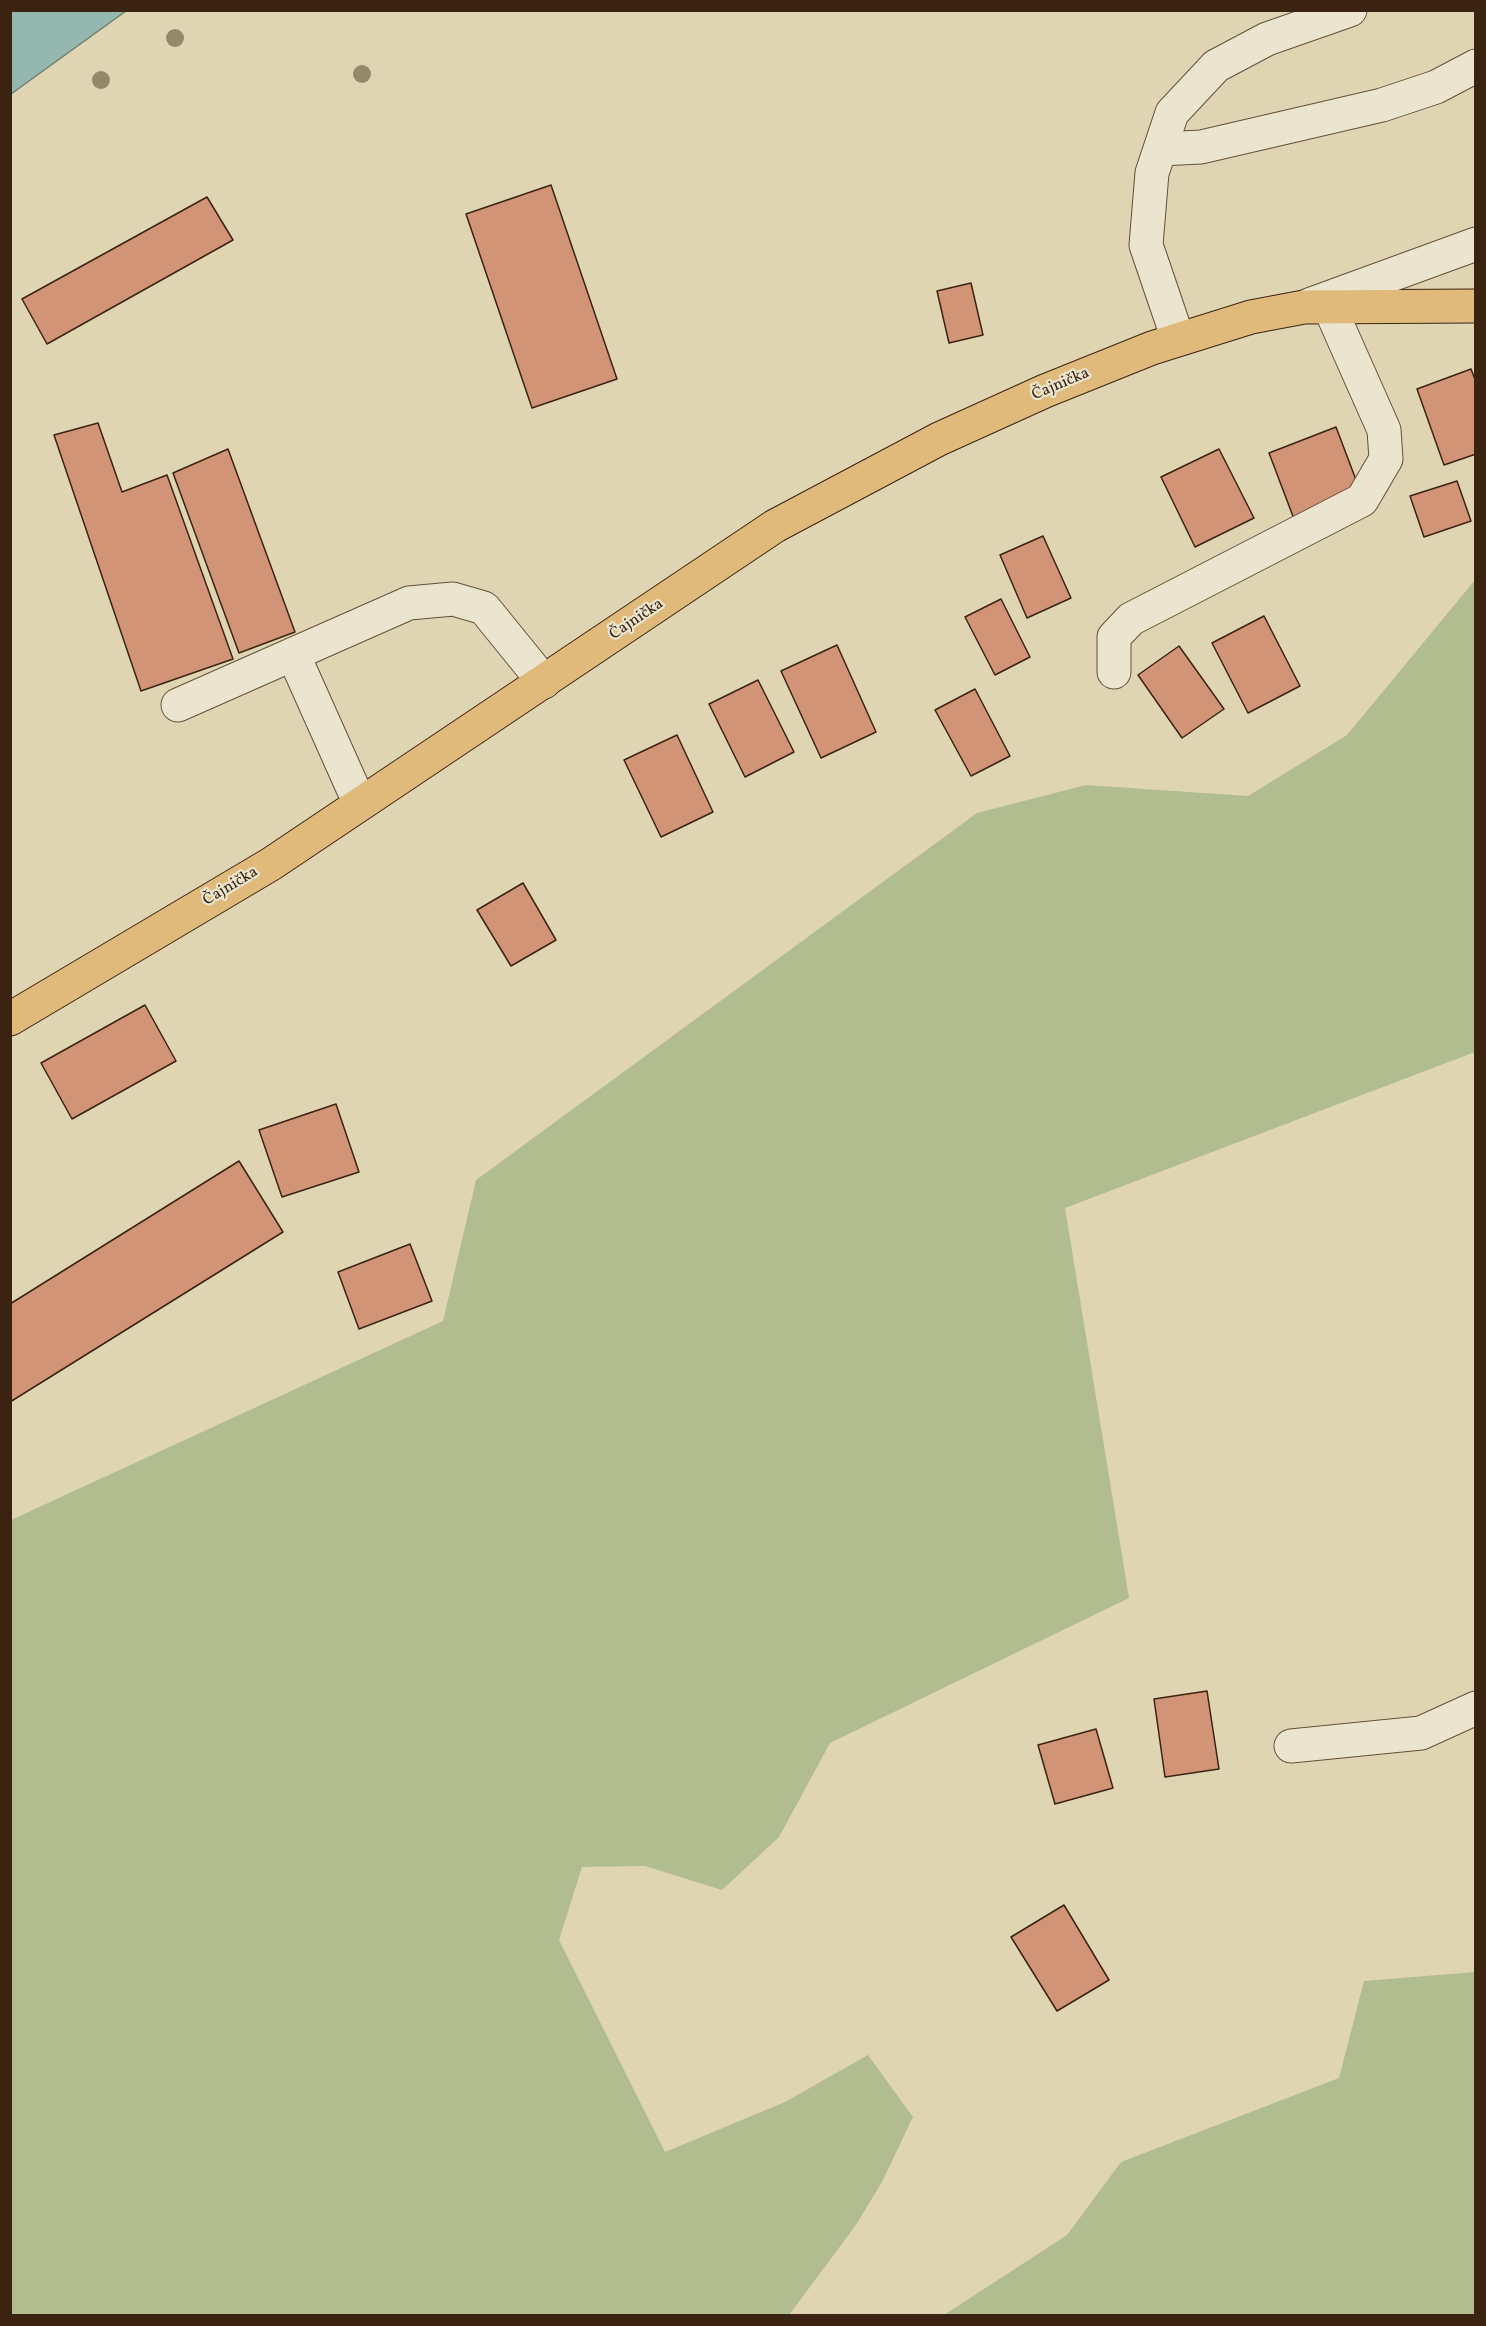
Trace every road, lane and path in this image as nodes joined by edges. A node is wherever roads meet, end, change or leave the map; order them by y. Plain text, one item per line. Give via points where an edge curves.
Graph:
1 (1350, 10) edge
2 (1476, 66) edge
3 (1160, 149) junction
4 (1476, 244) edge
5 (1476, 306) edge
6 (1317, 307) junction
7 (1178, 339) junction
8 (293, 654) junction
9 (1114, 672) dead end
10 (544, 682) junction
11 (178, 705) dead end
12 (360, 804) junction
13 (10, 1019) edge
14 (1476, 1708) edge
15 (1290, 1746) dead end

1 - 3 street via 1267,39 1216,66 1172,113
2 - 3 street via 1436,87 1372,108 1201,147
3 - 7 street via 1152,173 1146,245
4 - 6 street, Čajnička
5 - 6 main road, Čajnička
6 - 7 main road, Čajnička via 1251,317
6 - 9 street via 1384,430 1386,459 1362,500 1131,619 1114,637
7 - 10 main road, Čajnička via 1045,391 939,439 775,526
8 - 10 street via 410,603 453,599 484,608
8 - 11 street
8 - 12 street
10 - 12 main road, Čajnička
12 - 13 main road, Čajnička via 271,864
14 - 15 street via 1421,1733

